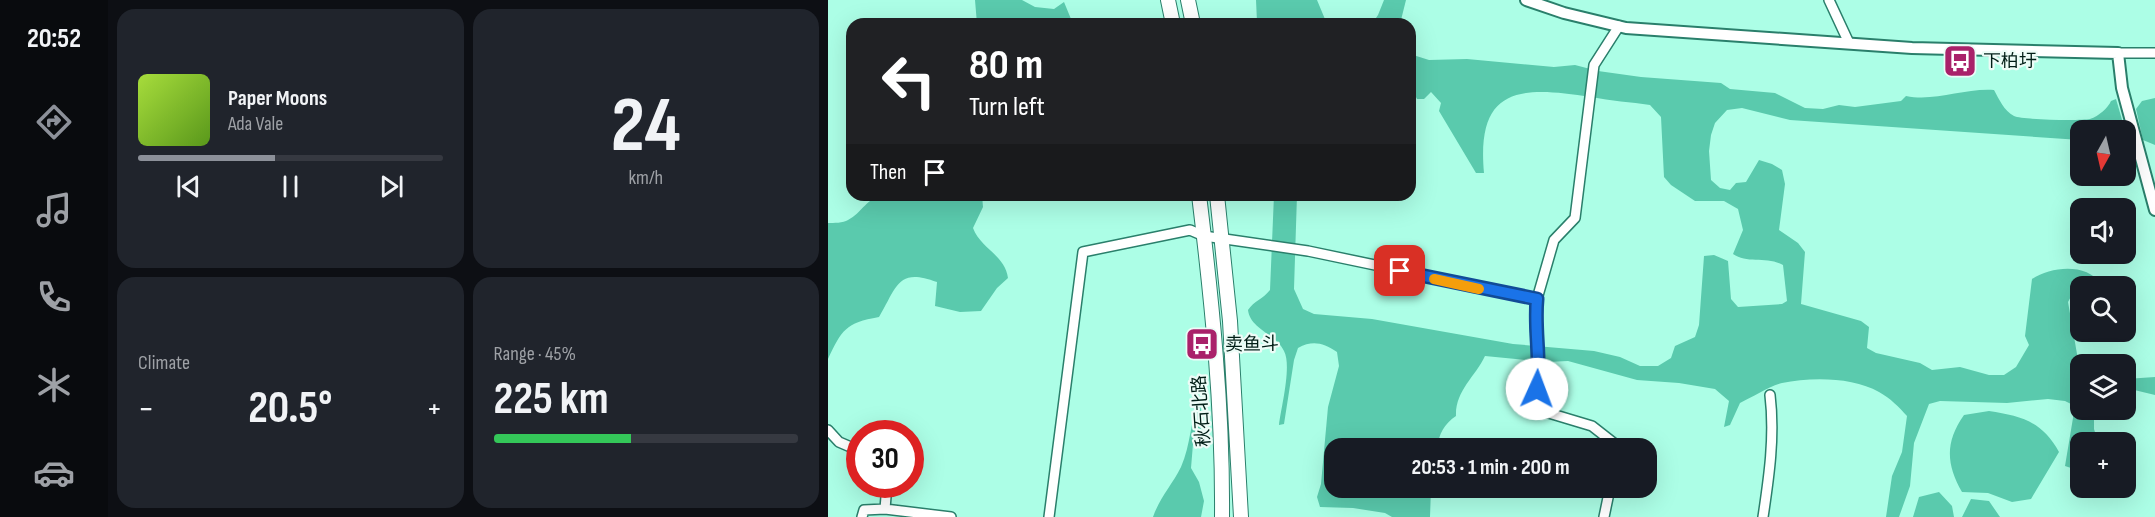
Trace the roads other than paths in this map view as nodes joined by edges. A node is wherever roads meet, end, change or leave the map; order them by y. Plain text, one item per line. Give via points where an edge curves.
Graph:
1 (1168, 0) edge
2 (1188, 0) edge
3 (1526, 0) edge
4 (1829, 0) edge
5 (1172, 18) edge
6 (1192, 18) edge
7 (1619, 26) junction
8 (1849, 43) junction
9 (2118, 53) junction
10 (2155, 53) edge
11 (1199, 201) edge
12 (1218, 201) edge
13 (2155, 210) edge
14 (1204, 236) junction
15 (1221, 237) junction
16 (1537, 299) junction
17 (1770, 395) dead end
18 (828, 430) edge
19 (1607, 438) edge
20 (846, 445) edge
21 (886, 498) edge
22 (1608, 498) edge
23 (885, 509) junction
24 (862, 517) edge
25 (951, 517) edge
26 (1049, 517) edge
27 (1222, 517) edge
28 (1241, 517) edge
29 (1604, 517) edge
30 (1763, 517) edge

1 - 5 main road
2 - 6 main road
3 - 7 street
4 - 8 street
7 - 8 street
7 - 16 street via 1594,65 1575,218 1554,240
8 - 9 street
9 - 10 street
9 - 13 street via 2122,88
11 - 14 main road, 秋石北路
12 - 15 main road, 秋石北路
14 - 15 street
14 - 26 street via 1191,230 1083,252
14 - 27 main road, 秋石北路 via 1221,442
15 - 16 street via 1308,251
15 - 28 main road, 秋石北路
16 - 19 street via 1539,374 1535,403 1542,411 1592,426
17 - 30 street via 1773,416
18 - 20 street
21 - 23 street
22 - 29 street
23 - 24 street via 864,510
23 - 25 street

